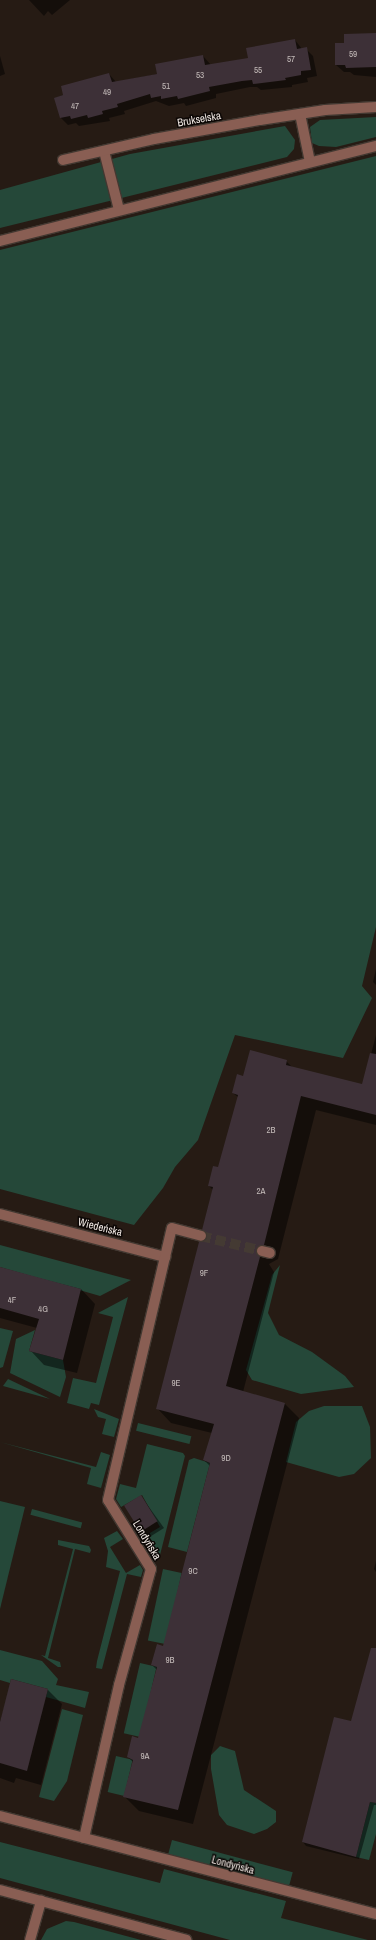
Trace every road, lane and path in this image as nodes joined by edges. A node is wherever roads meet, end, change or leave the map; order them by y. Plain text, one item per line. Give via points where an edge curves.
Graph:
1 (376, 107) edge
2 (300, 114) junction
3 (376, 146) edge
4 (104, 151) junction
5 (63, 160) dead end
6 (310, 162) junction
7 (119, 210) junction
8 (0, 241) edge
9 (0, 1214) edge
10 (201, 1236) tunnel mouth
11 (165, 1257) junction
12 (0, 1816) edge
13 (84, 1838) junction
14 (0, 1890) edge
15 (41, 1901) junction
16 (376, 1914) edge
17 (30, 1940) edge
18 (186, 1940) edge

1 - 2 street, Brukselska
2 - 4 street, Brukselska via 154,139
2 - 6 street
3 - 6 street
4 - 5 street, Brukselska
4 - 7 street
6 - 7 street
7 - 8 street
9 - 11 street, Wiedeńska
10 - 11 street via 172,1228
11 - 13 street, Londyńska via 108,1500 151,1568
12 - 13 street, Londyńska
13 - 16 street, Londyńska
14 - 15 street
15 - 17 street
15 - 18 street

